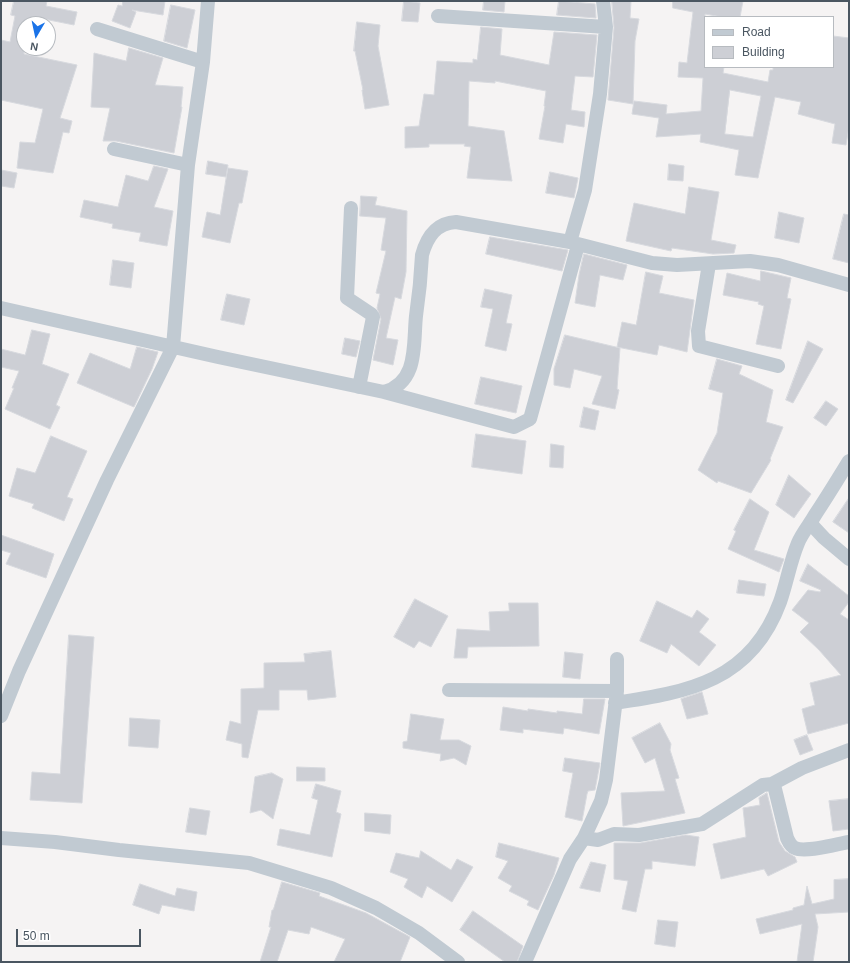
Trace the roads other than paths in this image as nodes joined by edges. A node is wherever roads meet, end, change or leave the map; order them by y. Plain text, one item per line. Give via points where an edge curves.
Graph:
1 (208, 1) edge
2 (603, 1) edge
3 (438, 16) dead end
4 (606, 26) junction
5 (97, 29) dead end
6 (203, 62) junction
7 (114, 150) dead end
8 (188, 165) junction
9 (351, 208) dead end
10 (574, 244) junction
11 (708, 264) junction
12 (849, 285) edge
13 (1, 308) edge
14 (173, 347) junction
15 (778, 366) dead end
16 (359, 387) junction
17 (384, 392) junction
18 (849, 460) edge
19 (810, 523) junction
20 (849, 560) edge
21 (617, 659) dead end
22 (449, 690) dead end
23 (616, 697) junction
24 (1, 716) edge
25 (849, 750) edge
26 (772, 784) junction
27 (1, 838) edge
28 (584, 838) junction
29 (849, 842) edge
30 (458, 962) edge
31 (526, 962) edge

1 - 6 street
2 - 4 street
3 - 4 street
4 - 10 street via 600,94
5 - 6 street
6 - 8 street
7 - 8 street
8 - 14 street
9 - 16 street via 346,298 373,317
10 - 11 street via 652,263
10 - 17 street via 456,222 441,225 425,243 422,255 414,356 402,382 394,389
10 - 17 street via 530,419 514,427
11 - 12 street via 750,261 778,265
11 - 15 street via 698,331 699,346
13 - 14 street
14 - 16 street
14 - 24 street via 107,480 19,671
16 - 17 street
18 - 19 street
19 - 20 street
19 - 23 street via 798,542 780,601 769,627 754,648 733,667 704,684 660,696
21 - 23 street
22 - 23 street
23 - 28 street via 606,780 596,814
25 - 26 street via 802,768
26 - 28 street via 763,784 702,824 639,835 614,834 598,840
26 - 29 street via 790,845 796,849 821,848
27 - 30 street via 249,863 331,888 376,908 419,932
28 - 31 street via 570,859

